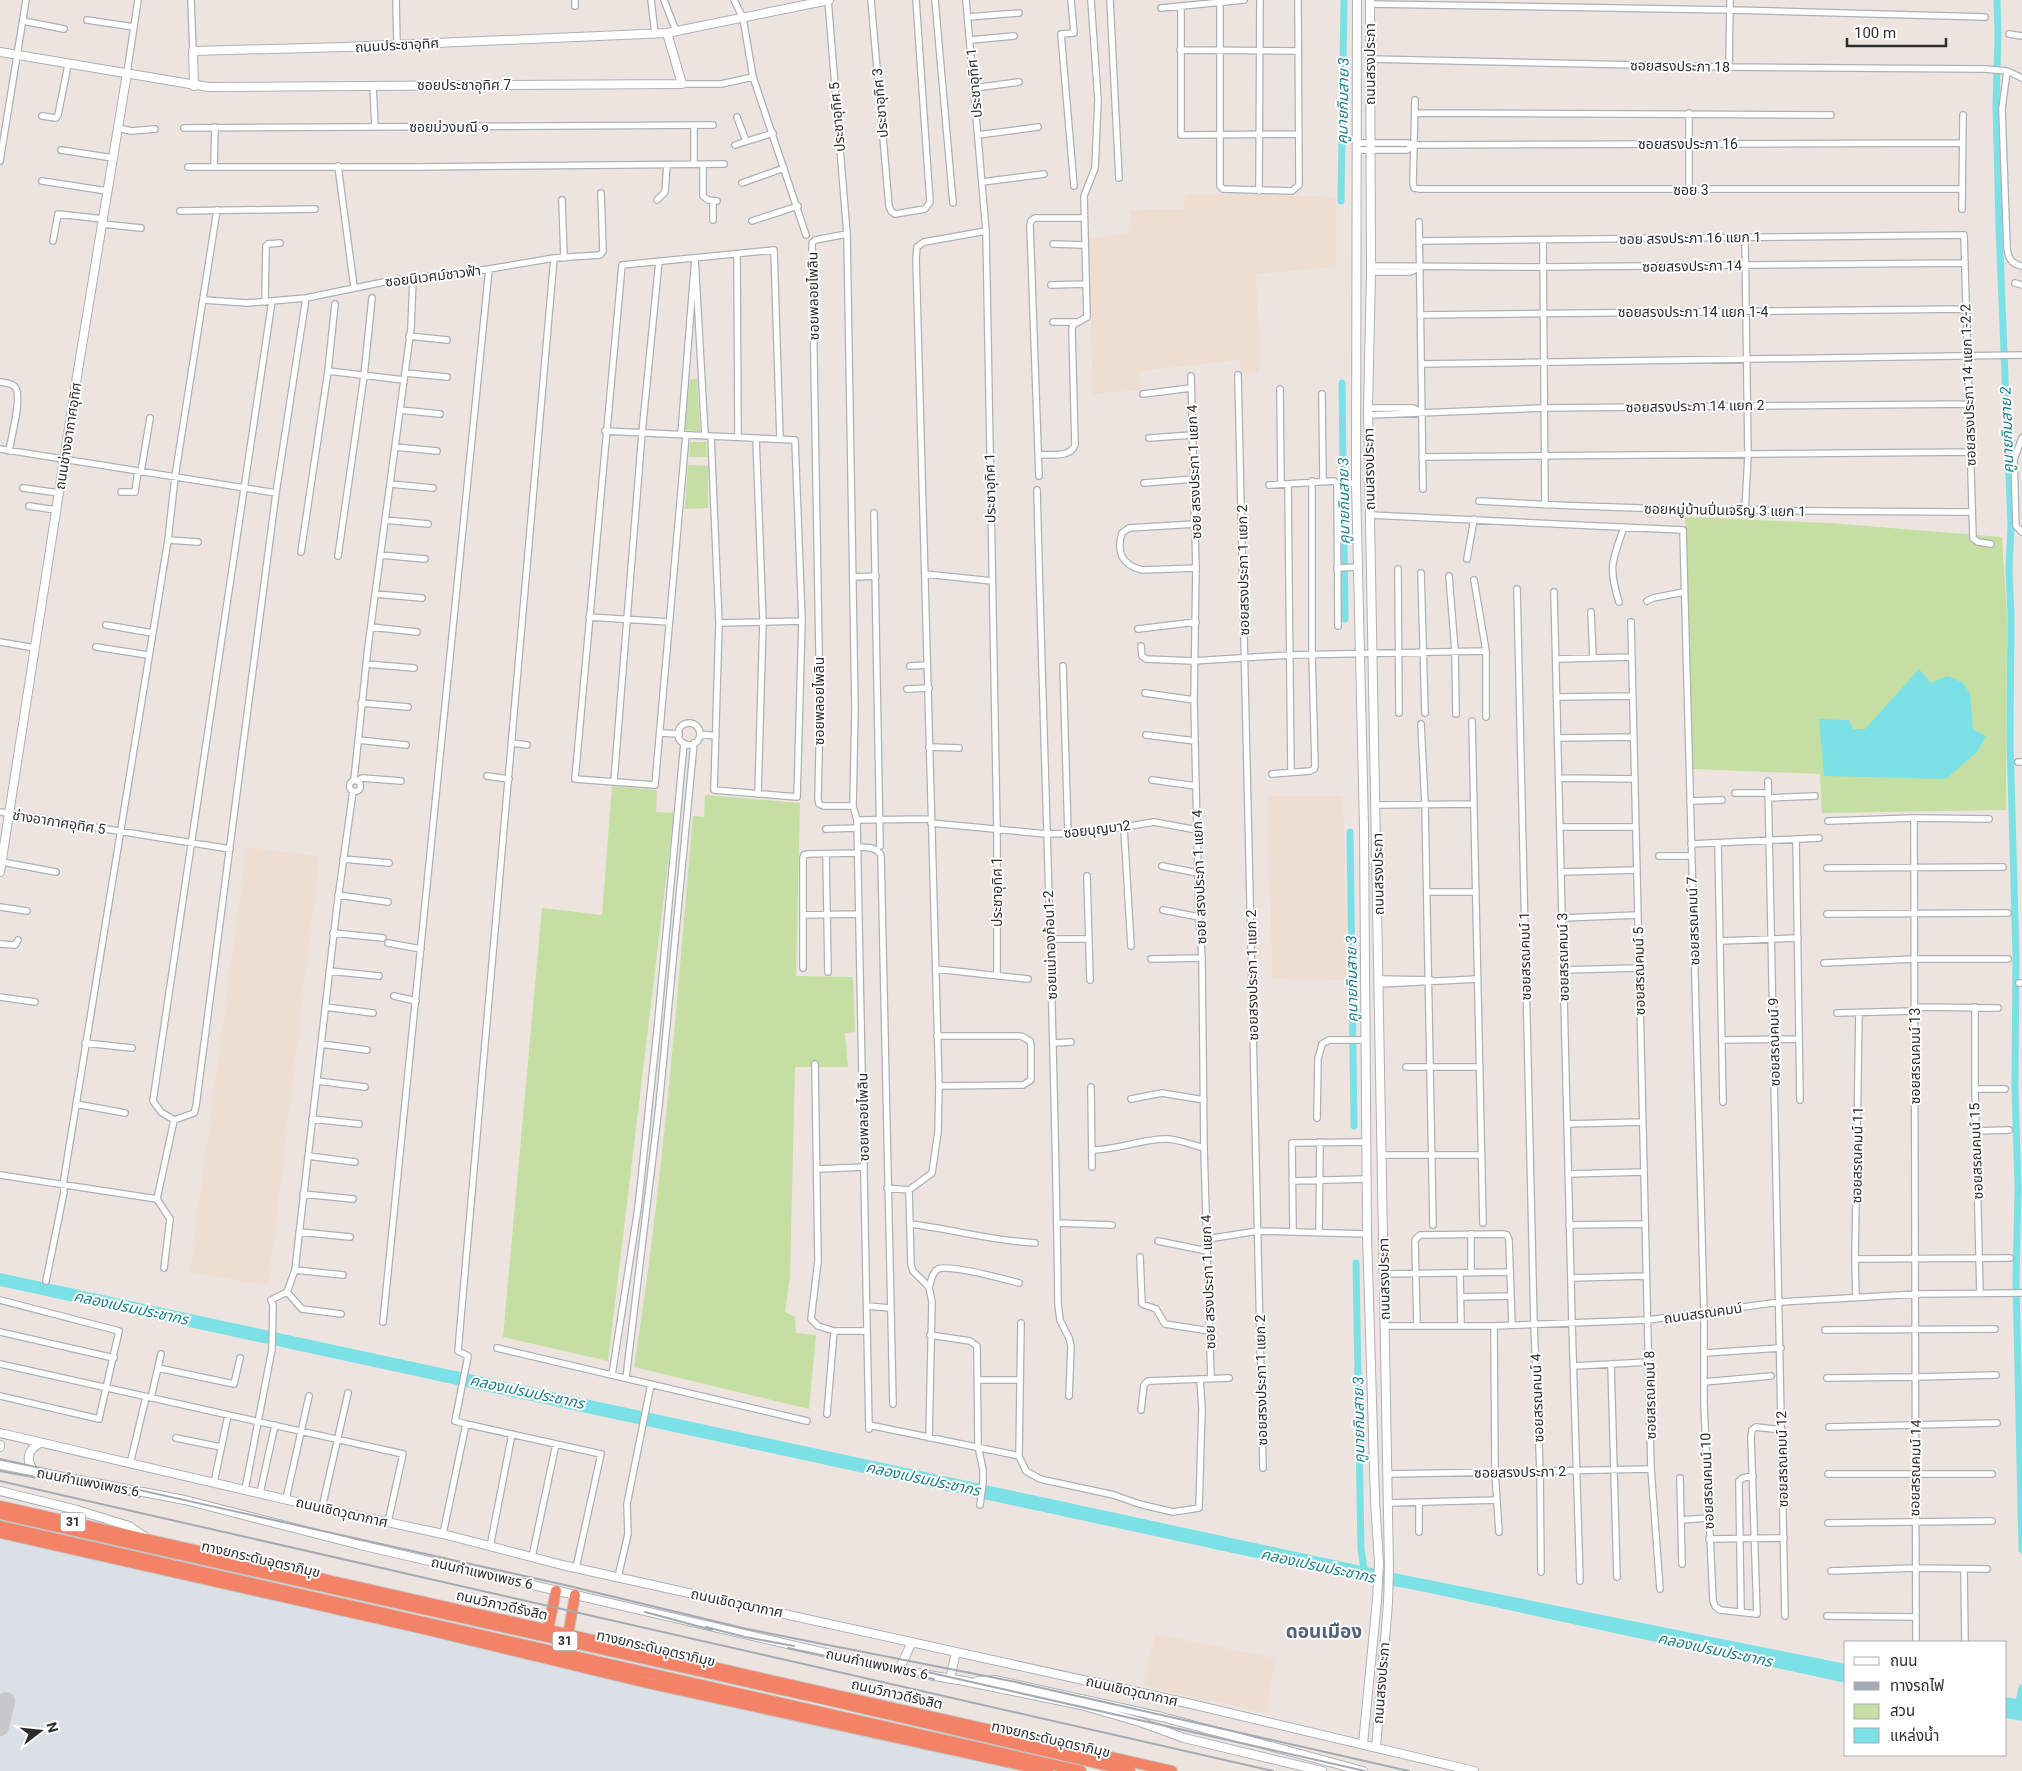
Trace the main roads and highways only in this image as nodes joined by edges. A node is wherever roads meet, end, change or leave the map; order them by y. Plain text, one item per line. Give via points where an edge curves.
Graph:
1 (829, 0) edge
2 (1356, 0) edge
3 (1370, 2) edge
4 (667, 33) junction
5 (0, 52) edge
6 (127, 73) junction
7 (194, 86) junction
8 (0, 872) edge
9 (1365, 1030) junction
10 (1379, 1030) junction
11 (0, 1433) edge
12 (40, 1443) junction
13 (0, 1465) edge
14 (34, 1472) junction
15 (0, 1492) edge
16 (0, 1506) edge
17 (0, 1514) edge
18 (0, 1526) edge
19 (0, 1533) edge
20 (147, 1538) junction
21 (556, 1591) junction
22 (575, 1595) junction
23 (548, 1630) junction
24 (568, 1635) junction
25 (912, 1642) junction
26 (956, 1652) junction
27 (899, 1670) junction
28 (950, 1679) junction
29 (964, 1681) junction
30 (1363, 1744) junction
31 (1376, 1747) junction
32 (1048, 1771) edge
33 (1081, 1771) edge
34 (1130, 1771) edge
35 (1172, 1771) edge
36 (1322, 1771) edge
37 (1363, 1771) edge
38 (1474, 1771) edge

1 - 4 main road, ถนนประชาอุทิศ
2 - 9 main road, ถนนสรงประภา via 1353,483 1364,827
3 - 10 main road, ถนนสรงประภา via 1369,411
4 - 7 main road, ถนนประชาอุทิศ via 193,51
4 - 7 main road, ซอยประชาอุทิศ 7 via 682,84
5 - 6 main road
6 - 7 main road
6 - 8 main road, ถนนช่างอากาศอุทิศ
9 - 10 main road
9 - 30 main road, ถนนสรงประภา via 1361,1040 1378,1563
10 - 31 main road, ถนนสรงประภา via 1389,1568
11 - 12 main road, ถนนเชิดวุฒากาศ
12 - 14 main road via 28,1455
12 - 25 main road, ถนนเชิดวุฒากาศ via 443,1534 576,1568
13 - 14 main road, ถนนกำแพงเพชร 6
14 - 21 main road, ถนนกำแพงเพชร 6 via 185,1500
15 - 20 main road via 129,1526
16 - 20 highway, ถนนวิภาวดีรังสิต / 31
17 - 34 highway, ทางยกระดับอุตราภิมุข / 31
18 - 33 highway, ทางยกระดับอุตราภิมุข / 31
19 - 32 highway, 31 via 648,1683
20 - 23 highway, ถนนวิภาวดีรังสิต / 31
21 - 22 main road, ถนนกำแพงเพชร 6
21 - 23 highway
22 - 24 highway
22 - 27 main road, ถนนกำแพงเพชร 6
23 - 24 highway, ถนนวิภาวดีรังสิต / 31
24 - 35 highway, ถนนวิภาวดีรังสิต / 31
25 - 26 main road, ถนนเชิดวุฒากาศ
25 - 27 main road
26 - 28 main road
26 - 30 main road, ถนนเชิดวุฒากาศ
27 - 28 main road, ถนนกำแพงเพชร 6
28 - 29 main road, ถนนกำแพงเพชร 6
29 - 36 main road, ถนนกำแพงเพชร 6 via 1081,1705 1184,1738
29 - 37 main road, ถนนกำแพงเพชร 6 via 995,1680 1162,1717
30 - 31 main road, ถนนเชิดวุฒากาศ
31 - 38 main road, ถนนเชิดวุฒากาศ

